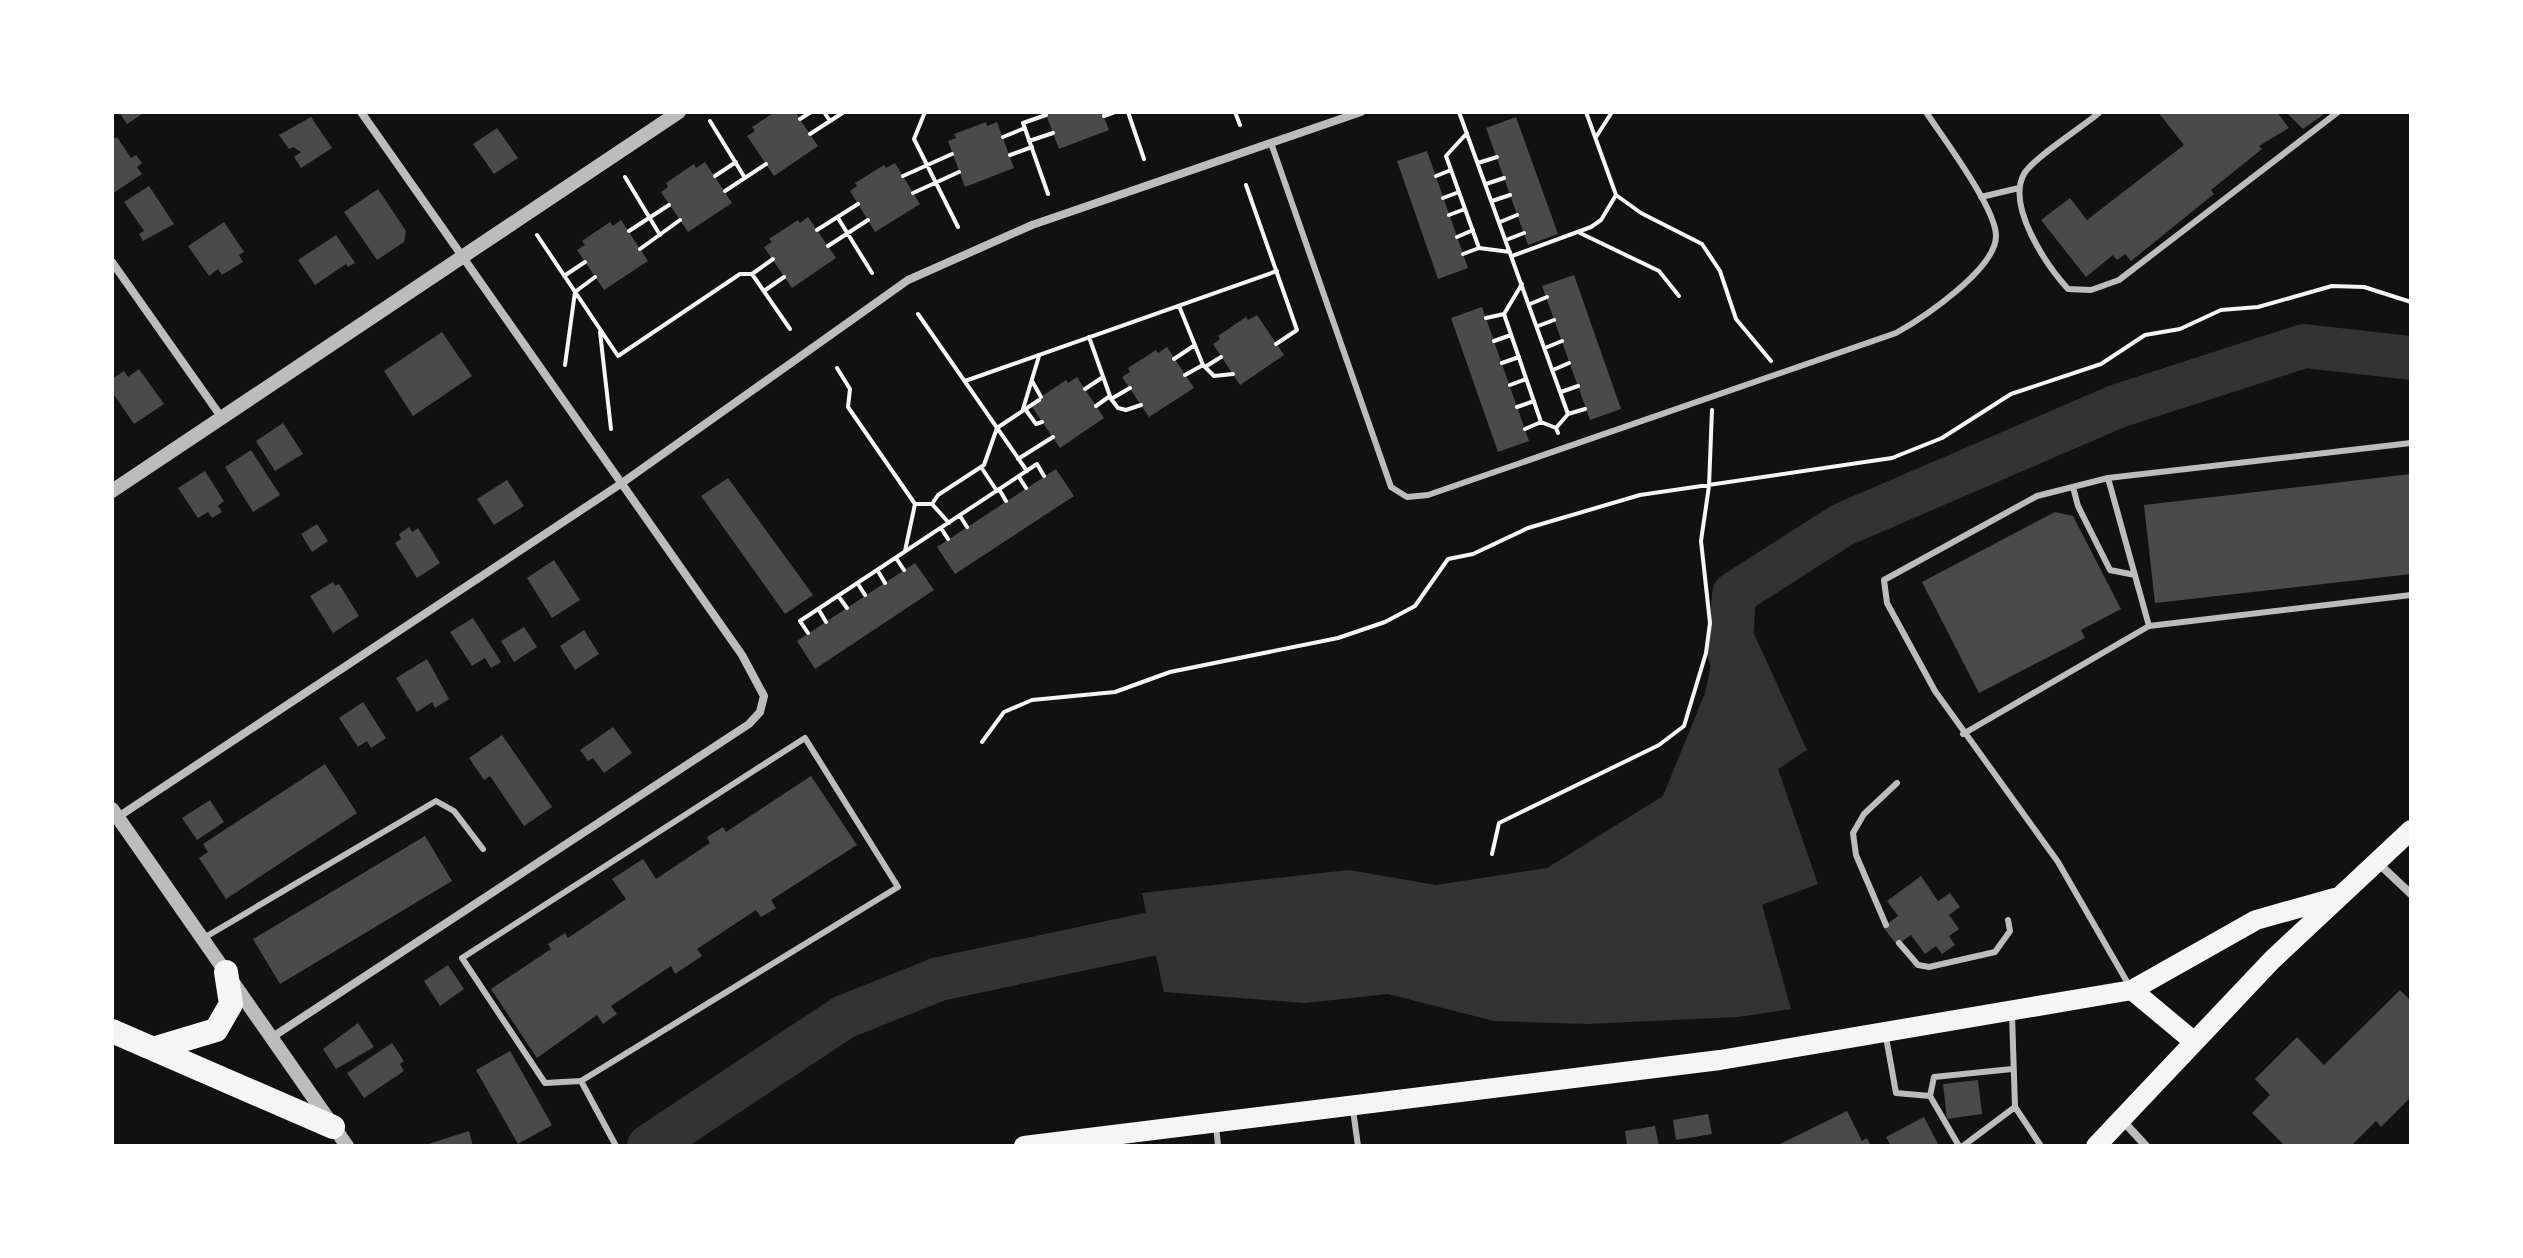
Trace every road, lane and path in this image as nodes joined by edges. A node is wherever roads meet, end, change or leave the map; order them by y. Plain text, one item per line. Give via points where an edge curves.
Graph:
1 (361, 112) edge
2 (679, 112) edge
3 (811, 112) edge
4 (824, 112) edge
5 (844, 112) edge
6 (925, 112) edge
7 (1115, 112) edge
8 (1128, 112) edge
9 (1235, 112) edge
10 (1361, 112) edge
11 (1459, 112) edge
12 (1586, 112) edge
13 (1612, 112) edge
14 (1926, 112) edge
15 (2100, 112) edge
16 (2338, 112) edge
17 (1046, 115) dead end
18 (1104, 116) dead end
19 (800, 119) dead end
20 (710, 121) dead end
21 (830, 121) junction
22 (1240, 125) dead end
23 (1025, 128) junction
24 (1053, 133) dead end
25 (1467, 133) junction
26 (810, 134) dead end
27 (1003, 137) dead end
28 (1596, 137) junction
29 (1271, 143) junction
30 (1030, 144) junction
31 (952, 154) dead end
32 (1010, 155) dead end
33 (1497, 157) dead end
34 (1144, 159) dead end
35 (736, 162) junction
36 (1478, 163) junction
37 (766, 164) dead end
38 (927, 164) junction
39 (1451, 170) junction
40 (959, 172) dead end
41 (715, 176) dead end
42 (903, 176) dead end
43 (1436, 176) dead end
44 (625, 177) dead end
45 (745, 178) junction
46 (1504, 178) dead end
47 (935, 180) junction
48 (1486, 184) junction
49 (1246, 185) dead end
50 (2019, 188) junction
51 (725, 191) dead end
52 (1459, 192) junction
53 (913, 193) dead end
54 (1048, 194) dead end
55 (1510, 195) dead end
56 (1616, 195) junction
57 (1981, 197) junction
58 (1443, 198) dead end
59 (1492, 201) junction
60 (858, 204) dead end
61 (669, 205) dead end
62 (1465, 209) junction
63 (1449, 215) dead end
64 (1517, 215) dead end
65 (650, 217) junction
66 (838, 218) junction
67 (680, 220) dead end
68 (868, 220) dead end
69 (1500, 222) junction
70 (958, 227) dead end
71 (817, 230) dead end
72 (1473, 230) junction
73 (629, 231) dead end
74 (1524, 233) dead end
75 (1580, 233) junction
76 (848, 234) junction
77 (537, 235) dead end
78 (660, 235) junction
79 (1457, 237) dead end
80 (1506, 240) junction
81 (828, 246) dead end
82 (1479, 248) junction
83 (640, 249) dead end
84 (1463, 254) dead end
85 (1511, 254) junction
86 (463, 258) junction
87 (773, 259) dead end
88 (112, 262) edge
89 (585, 262) dead end
90 (1277, 271) junction
91 (872, 273) dead end
92 (752, 274) junction
93 (564, 276) junction
94 (595, 277) dead end
95 (784, 277) dead end
96 (1523, 283) junction
97 (764, 291) junction
98 (575, 292) junction
99 (1679, 296) dead end
100 (1547, 297) dead end
101 (2411, 302) edge
102 (1530, 304) junction
103 (1179, 306) junction
104 (918, 314) dead end
105 (1504, 314) junction
106 (1486, 318) dead end
107 (1554, 320) dead end
108 (1538, 326) junction
109 (790, 329) dead end
110 (600, 330) junction
111 (1511, 335) junction
112 (1089, 337) junction
113 (1494, 341) dead end
114 (1562, 341) dead end
115 (1276, 344) dead end
116 (1195, 345) junction
117 (1545, 348) junction
118 (1040, 355) junction
119 (1221, 357) dead end
120 (1519, 357) junction
121 (1174, 359) dead end
122 (1502, 363) dead end
123 (1569, 363) dead end
124 (565, 365) dead end
125 (1204, 366) junction
126 (837, 368) dead end
127 (1553, 370) junction
128 (1233, 374) dead end
129 (1779, 374) junction
130 (1185, 375) dead end
131 (1103, 377) junction
132 (1526, 379) junction
133 (965, 381) junction
134 (1032, 381) junction
135 (1510, 385) dead end
136 (1578, 386) dead end
137 (1130, 388) dead end
138 (1085, 389) dead end
139 (1561, 392) junction
140 (1712, 397) junction
141 (1111, 398) junction
142 (1534, 401) junction
143 (1141, 405) dead end
144 (1096, 406) dead end
145 (1517, 407) dead end
146 (1585, 409) dead end
147 (1024, 410) junction
148 (1568, 414) junction
149 (222, 418) junction
150 (1042, 422) dead end
151 (1541, 422) junction
152 (997, 428) junction
153 (1556, 428) junction
154 (611, 429) dead end
155 (1525, 429) dead end
156 (1053, 437) dead end
157 (2411, 443) edge
158 (1563, 448) junction
159 (1018, 459) junction
160 (981, 467) junction
161 (1027, 471) junction
162 (1018, 476) junction
163 (1044, 476) dead end
164 (2108, 478) junction
165 (622, 483) junction
166 (1709, 486) junction
167 (2073, 487) junction
168 (1026, 488) dead end
169 (998, 490) junction
170 (112, 491) edge
171 (1006, 501) dead end
172 (915, 504) junction
173 (932, 504) junction
174 (960, 515) junction
175 (949, 523) junction
176 (967, 527) dead end
177 (941, 528) junction
178 (948, 539) dead end
179 (905, 551) junction
180 (896, 558) junction
181 (877, 570) junction
182 (904, 570) dead end
183 (2135, 575) junction
184 (857, 583) junction
185 (885, 583) dead end
186 (865, 595) dead end
187 (2411, 595) edge
188 (838, 596) junction
189 (847, 608) dead end
190 (818, 609) junction
191 (826, 622) dead end
192 (2149, 626) junction
193 (808, 633) dead end
194 (1963, 734) junction
195 (982, 742) dead end
196 (1897, 783) dead end
197 (115, 813) edge
198 (2411, 830) edge
199 (483, 849) dead end
200 (1492, 854) dead end
201 (2375, 860) junction
202 (2411, 894) edge
203 (2334, 898) junction
204 (2008, 920) dead end
205 (1886, 925) dead end
206 (202, 939) junction
207 (1899, 943) dead end
208 (226, 972) junction
209 (2132, 990) junction
210 (2011, 1011) junction
211 (112, 1031) edge
212 (1885, 1031) junction
213 (271, 1038) junction
214 (2192, 1040) junction
215 (156, 1048) junction
216 (2012, 1069) junction
217 (581, 1081) junction
218 (1930, 1096) junction
219 (1352, 1105) junction
220 (2015, 1107) junction
221 (1215, 1121) junction
222 (2122, 1121) junction
223 (340, 1136) edge
224 (1128, 1139) edge
225 (1082, 1142) edge
226 (616, 1146) edge
227 (1024, 1146) edge
228 (1218, 1146) edge
229 (1358, 1146) edge
230 (1961, 1146) edge
231 (2041, 1146) edge
232 (2096, 1146) edge
233 (2146, 1146) edge

1 - 86 street
2 - 86 street
3 - 19 path
4 - 21 path
5 - 21 path
6 - 38 path via 914,139
7 - 18 path
8 - 34 path
9 - 22 path
10 - 29 street
11 - 25 path
12 - 28 path
13 - 28 path
14 - 57 lane
15 - 50 lane via 2024,172
16 - 50 lane via 2119,280 2091,290 2068,289 2051,271 2036,244
17 - 23 path via 1023,123
20 - 35 path
21 - 26 path
23 - 27 path
23 - 30 path
24 - 30 path
25 - 36 path
25 - 39 path via 1446,156
28 - 56 path
29 - 158 lane via 1391,487 1407,497 1428,495
29 - 165 street via 1032,225 908,280
30 - 32 path
30 - 54 path
31 - 38 path
33 - 36 path
35 - 41 path
35 - 45 path
36 - 48 path
37 - 45 path
38 - 42 path
38 - 47 path
39 - 43 path
39 - 52 path
40 - 47 path
44 - 65 path
45 - 51 path
46 - 48 path
47 - 53 path
47 - 70 path
48 - 59 path
49 - 90 path
50 - 57 lane
52 - 58 path
52 - 62 path
55 - 59 path
56 - 75 path via 1601,220
56 - 129 path via 1702,244 1720,271 1736,319
57 - 129 lane via 1996,236 1979,270 1896,333
59 - 69 path
60 - 66 path
61 - 65 path
62 - 63 path
62 - 72 path
64 - 69 path
65 - 73 path
65 - 78 path
66 - 71 path
66 - 76 path
67 - 78 path
68 - 76 path
69 - 80 path
72 - 79 path
72 - 82 path
74 - 80 path
75 - 85 path
75 - 99 path via 1659,271
76 - 81 path
76 - 91 path
77 - 93 path
78 - 83 path
80 - 85 path
82 - 84 path
82 - 85 path
85 - 96 path
86 - 149 street
86 - 165 street
87 - 92 path
88 - 149 street
89 - 93 path
90 - 103 path
90 - 115 path via 1297,330
92 - 97 path
92 - 110 path via 728,281 618,356
93 - 98 path
94 - 98 path
95 - 97 path
96 - 102 path
96 - 105 path
97 - 109 path
98 - 110 path
98 - 124 path
100 - 102 path
101 - 166 path via 2364,287 2332,286 2258,307 2221,310 2180,329 2145,335 2101,364 2011,394 1942,438 1892,458
102 - 108 path
103 - 112 path
103 - 116 path
104 - 133 path
105 - 106 path
105 - 111 path
107 - 108 path
108 - 117 path
110 - 154 path
111 - 113 path
111 - 120 path
112 - 118 path
112 - 131 path
114 - 117 path
116 - 121 path
116 - 125 path
117 - 127 path
118 - 133 path
118 - 134 path
119 - 125 path
120 - 122 path
120 - 132 path
123 - 127 path
125 - 128 path via 1214,376
125 - 130 path
126 - 172 path via 850,389 848,407
127 - 139 path
129 - 140 lane
131 - 138 path
131 - 141 path
132 - 135 path
132 - 142 path
133 - 152 path
134 - 147 path
134 - 147 path via 1040,398
136 - 139 path
137 - 141 path
139 - 148 path
140 - 158 lane
140 - 166 path
141 - 143 path via 1122,410
141 - 144 path
142 - 145 path
142 - 151 path
146 - 148 path
147 - 150 path via 1036,424
147 - 152 path
148 - 153 path
149 - 170 street
151 - 153 path
151 - 155 path
152 - 159 path
152 - 160 path
153 - 158 path
156 - 159 path
157 - 164 lane
159 - 161 path
160 - 169 path
160 - 173 path
161 - 162 path
161 - 163 path via 1037,464
162 - 168 path
162 - 169 path
164 - 167 lane
164 - 183 lane
165 - 197 street
165 - 213 street via 758,681 764,696 760,712
166 - 195 path via 1640,495 1528,528 1473,554 1448,559 1415,606 1338,638 1170,672 1115,692 1032,700 1004,712
166 - 200 path via 1701,541 1710,623 1684,726 1659,745 1499,823
167 - 183 lane via 2110,570
167 - 194 lane via 2037,496 1884,580 1887,603
169 - 171 path
169 - 174 path
172 - 173 path
172 - 179 path
173 - 175 path
174 - 175 path
174 - 176 path
175 - 177 path
177 - 178 path
177 - 179 path
179 - 180 path
180 - 181 path
180 - 182 path
181 - 184 path
181 - 185 path
183 - 192 lane
184 - 186 path
184 - 188 path
187 - 192 lane
188 - 189 path
188 - 190 path
190 - 191 path
190 - 193 path via 800,621
192 - 194 lane
194 - 209 lane via 2058,862
196 - 205 lane via 1864,814 1853,833 1856,855
197 - 206 street
198 - 201 main road
199 - 206 lane via 454,811 436,801
201 - 202 street
201 - 203 main road
203 - 209 main road via 2256,920
203 - 214 main road
204 - 207 lane via 2010,931 1995,952 1929,967 1918,965
206 - 208 street
208 - 213 street
208 - 215 highway via 231,1004 216,1030
209 - 210 main road
209 - 214 main road
210 - 212 main road
210 - 216 lane
211 - 215 highway
212 - 218 lane via 1896,1093
212 - 219 main road via 1720,1060
213 - 223 street
214 - 222 main road
215 - 223 highway
216 - 218 lane via 1934,1077
216 - 220 lane
217 - 217 lane via 898,887 805,738 462,958 545,1083
217 - 226 lane
218 - 230 lane
219 - 221 main road
219 - 229 lane
220 - 230 lane
220 - 231 lane
221 - 224 main road
221 - 228 lane
222 - 232 main road
222 - 233 street
224 - 225 main road
225 - 227 main road

